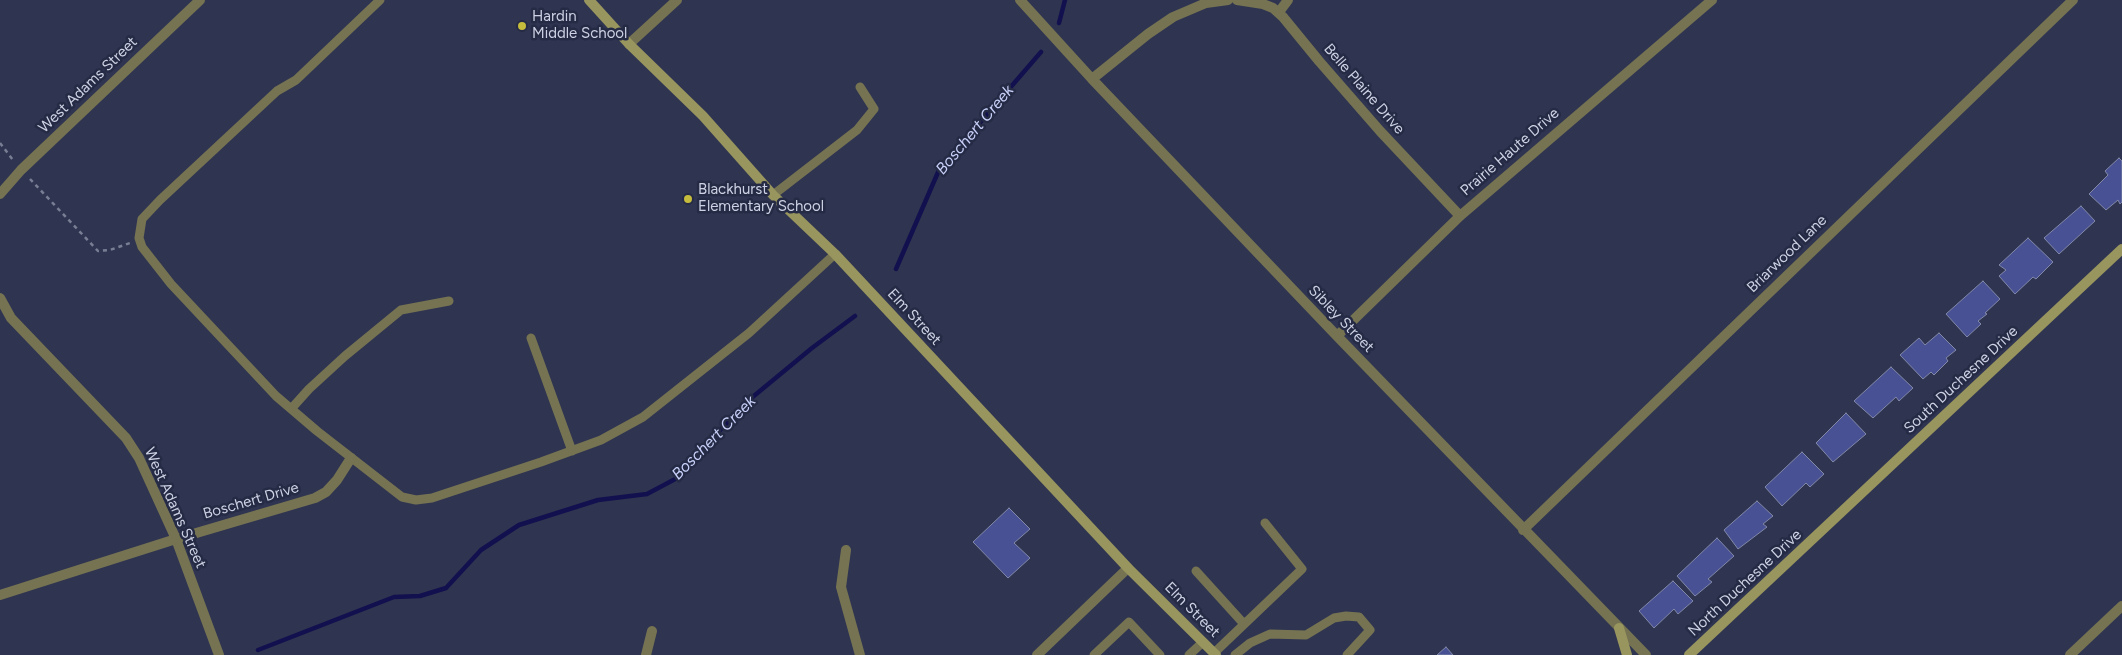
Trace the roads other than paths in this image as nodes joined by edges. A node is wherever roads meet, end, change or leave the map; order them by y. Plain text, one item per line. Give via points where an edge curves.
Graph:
1 (200, 0) edge
2 (380, 0) edge
3 (589, 0) edge
4 (677, 0) edge
5 (1020, 0) edge
6 (1228, 0) edge
7 (1237, 0) edge
8 (1288, 0) edge
9 (1712, 0) edge
10 (2073, 0) edge
11 (1278, 12) junction
12 (629, 44) junction
13 (1092, 79) junction
14 (860, 87) dead end
15 (0, 194) edge
16 (773, 195) junction
17 (1460, 216) junction
18 (2122, 250) edge
19 (835, 254) junction
20 (0, 298) edge
21 (449, 301) dead end
22 (1337, 336) junction
23 (531, 338) dead end
24 (291, 409) junction
25 (572, 450) junction
26 (351, 458) junction
27 (1265, 522) dead end
28 (1523, 530) junction
29 (1820, 533) joint
30 (176, 539) junction
31 (846, 550) dead end
32 (1128, 568) junction
33 (1196, 571) dead end
34 (0, 596) edge
35 (2122, 606) edge
36 (1244, 624) junction
37 (1620, 628) junction
38 (652, 631) dead end
39 (1203, 642) junction
40 (1099, 653) edge
41 (1039, 654) edge
42 (1215, 654) edge
43 (219, 655) edge
44 (646, 655) edge
45 (860, 655) edge
46 (1160, 655) edge
47 (1189, 655) edge
48 (1236, 655) edge
49 (1347, 655) edge
50 (1627, 655) edge
51 (1646, 655) edge
52 (1689, 655) edge
53 (2070, 655) edge

1 - 15 street, West Adams Street via 21,170
2 - 24 lane via 296,80 277,91 160,200 142,219 139,230 147,254 171,284
3 - 12 main road, Elm Street
4 - 12 street
5 - 13 street, Sibley Street
6 - 13 street via 1206,2 1173,17
7 - 11 street, Belle Plaine Drive via 1263,4
8 - 11 street
9 - 17 street, Prairie Haute Drive
10 - 28 street, Briarwood Lane
11 - 17 street, Belle Plaine Drive via 1380,131
12 - 16 main road, Elm Street via 703,116
13 - 22 street, Sibley Street
14 - 16 lane via 874,110 858,130
16 - 19 main road, Elm Street
17 - 22 street, Prairie Haute Drive
18 - 29 main road, South Duchesne Drive
19 - 25 lane via 749,333 650,412 601,440
19 - 32 main road, Elm Street
20 - 30 street, West Adams Street via 11,318 126,438 139,458
21 - 24 lane via 401,310 338,362
22 - 28 street, Sibley Street
23 - 25 lane
24 - 26 lane
25 - 26 lane via 441,495 416,500 402,497
26 - 30 street, Boschert Drive via 337,480 315,498
27 - 36 lane via 1302,569
28 - 37 street, Sibley Street
29 - 52 main road, North Duchesne Drive
30 - 34 street, Boschert Drive
30 - 43 street, West Adams Street
31 - 45 street via 841,587
32 - 39 main road, Elm Street
32 - 41 street
33 - 36 lane
35 - 53 street
36 - 42 lane
37 - 50 main road
37 - 51 street, Sibley Street
38 - 44 street
39 - 42 main road, Elm Street
39 - 47 lane
40 - 46 lane via 1129,622
48 - 49 lane via 1250,643 1270,634 1306,635 1334,618 1359,617 1370,630

